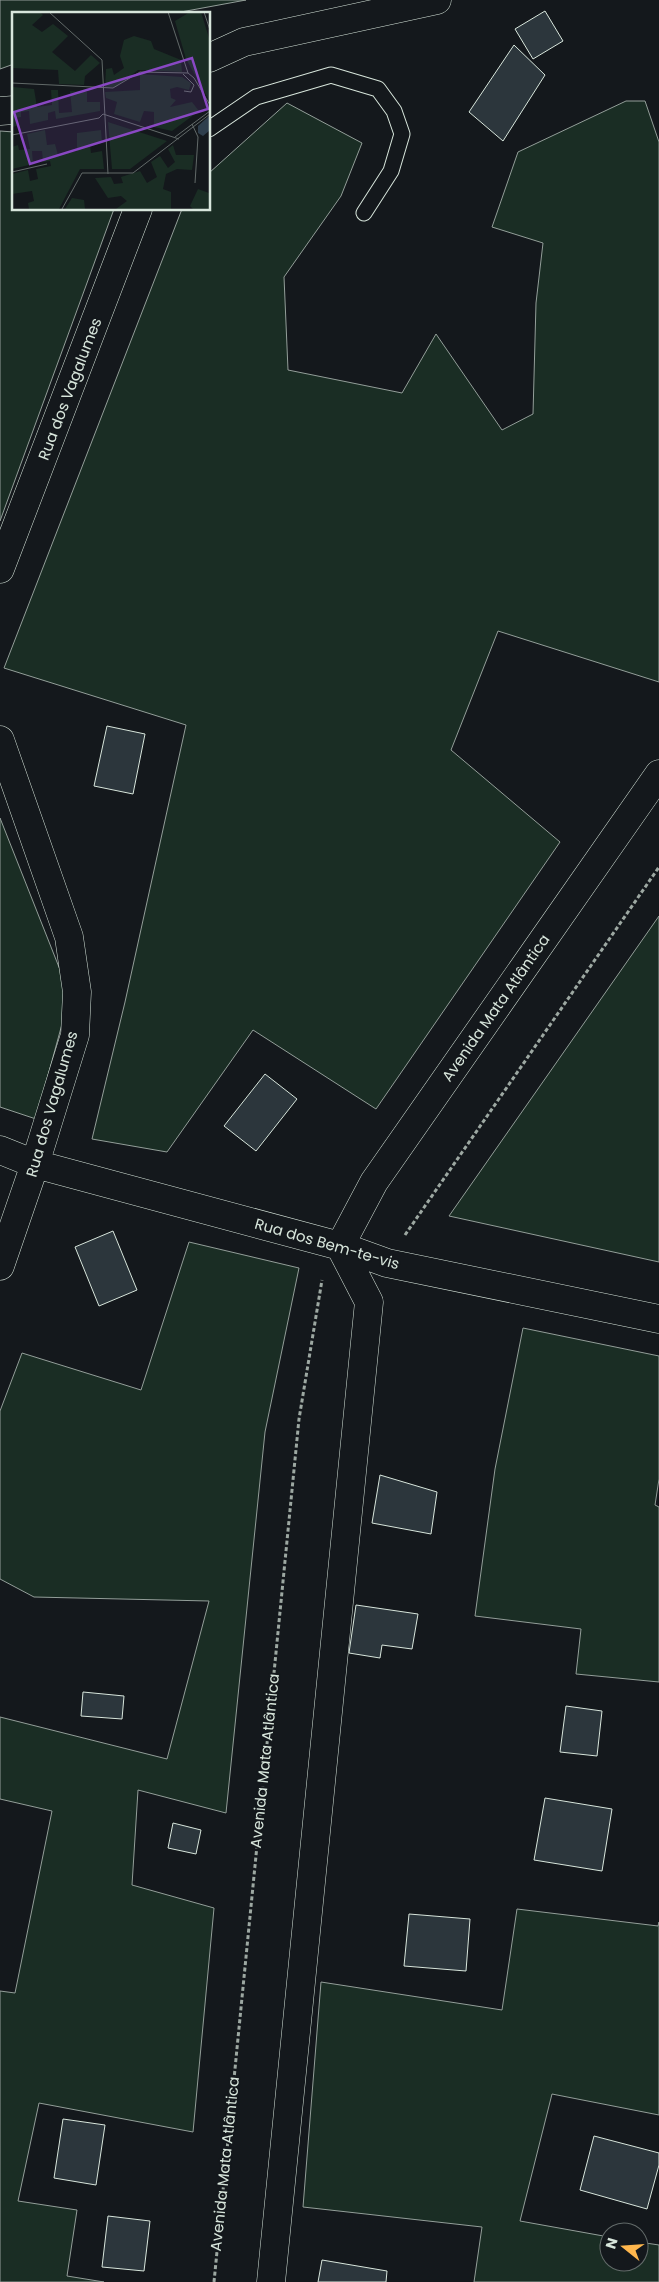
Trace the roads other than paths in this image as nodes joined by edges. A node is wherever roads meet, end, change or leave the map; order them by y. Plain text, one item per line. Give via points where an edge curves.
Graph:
1 (437, 0) edge
2 (210, 58) edge
3 (210, 128) edge
4 (138, 210) edge
5 (364, 213) dead end
6 (0, 568) edge
7 (0, 740) edge
8 (659, 774) edge
9 (0, 1150) edge
10 (35, 1164) junction
11 (340, 1246) junction
12 (0, 1266) edge
13 (659, 1319) edge
14 (271, 2282) edge

1 - 2 street via 244,42
3 - 5 lane via 256,97 331,75 378,89 394,111 402,134 391,170
4 - 6 street, Rua dos Vagalumes
7 - 10 street, Rua dos Vagalumes via 69,937 77,992 75,1035
8 - 11 street, Avenida Mata Atlântica via 374,1182
9 - 10 street, Rua dos Bem-te-vis
10 - 11 street, Rua dos Bem-te-vis
10 - 12 street, Rua dos Vagalumes
11 - 13 street, Rua dos Bem-te-vis via 387,1263
11 - 14 street via 369,1302

